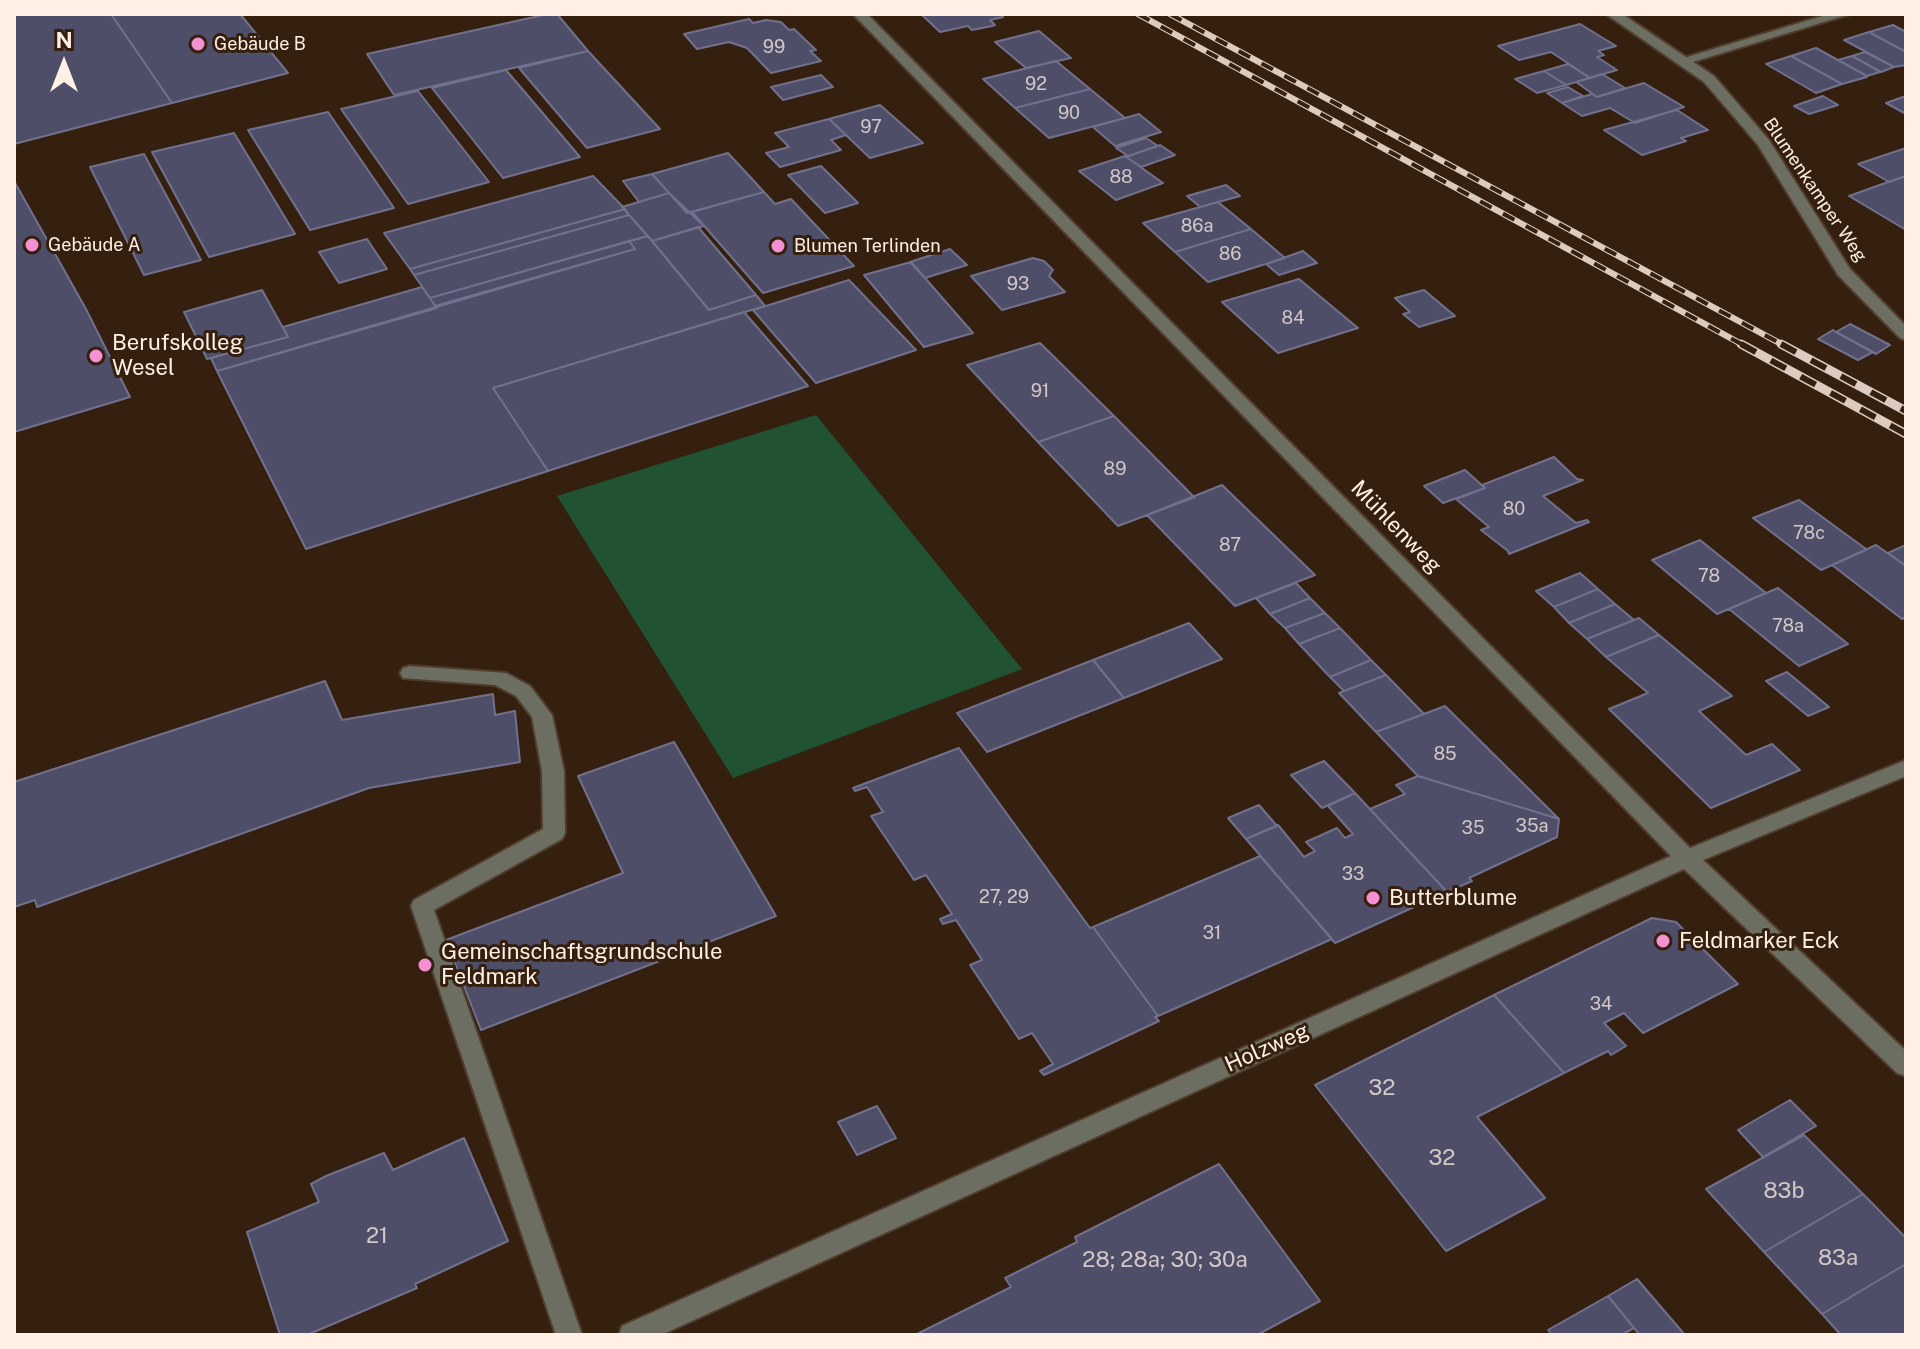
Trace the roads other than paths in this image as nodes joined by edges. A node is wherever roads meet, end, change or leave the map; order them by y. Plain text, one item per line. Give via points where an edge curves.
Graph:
1 (860, 14) edge
2 (1613, 14) edge
3 (1843, 14) edge
4 (1681, 61) junction
5 (1906, 335) edge
6 (410, 673) dead end
7 (1906, 768) edge
8 (1687, 858) junction
9 (1906, 1066) edge
10 (569, 1335) edge
11 (632, 1335) edge

1 - 8 street, Mühlenweg
2 - 4 street, Blumenkamper Weg
3 - 4 street
4 - 5 street, Blumenkamper Weg via 1709,79 1764,143 1844,272
6 - 10 street via 499,678 523,691 542,715 553,771 554,833 422,906
7 - 8 street, Holzweg
8 - 9 street, Mühlenweg
8 - 11 street, Holzweg

